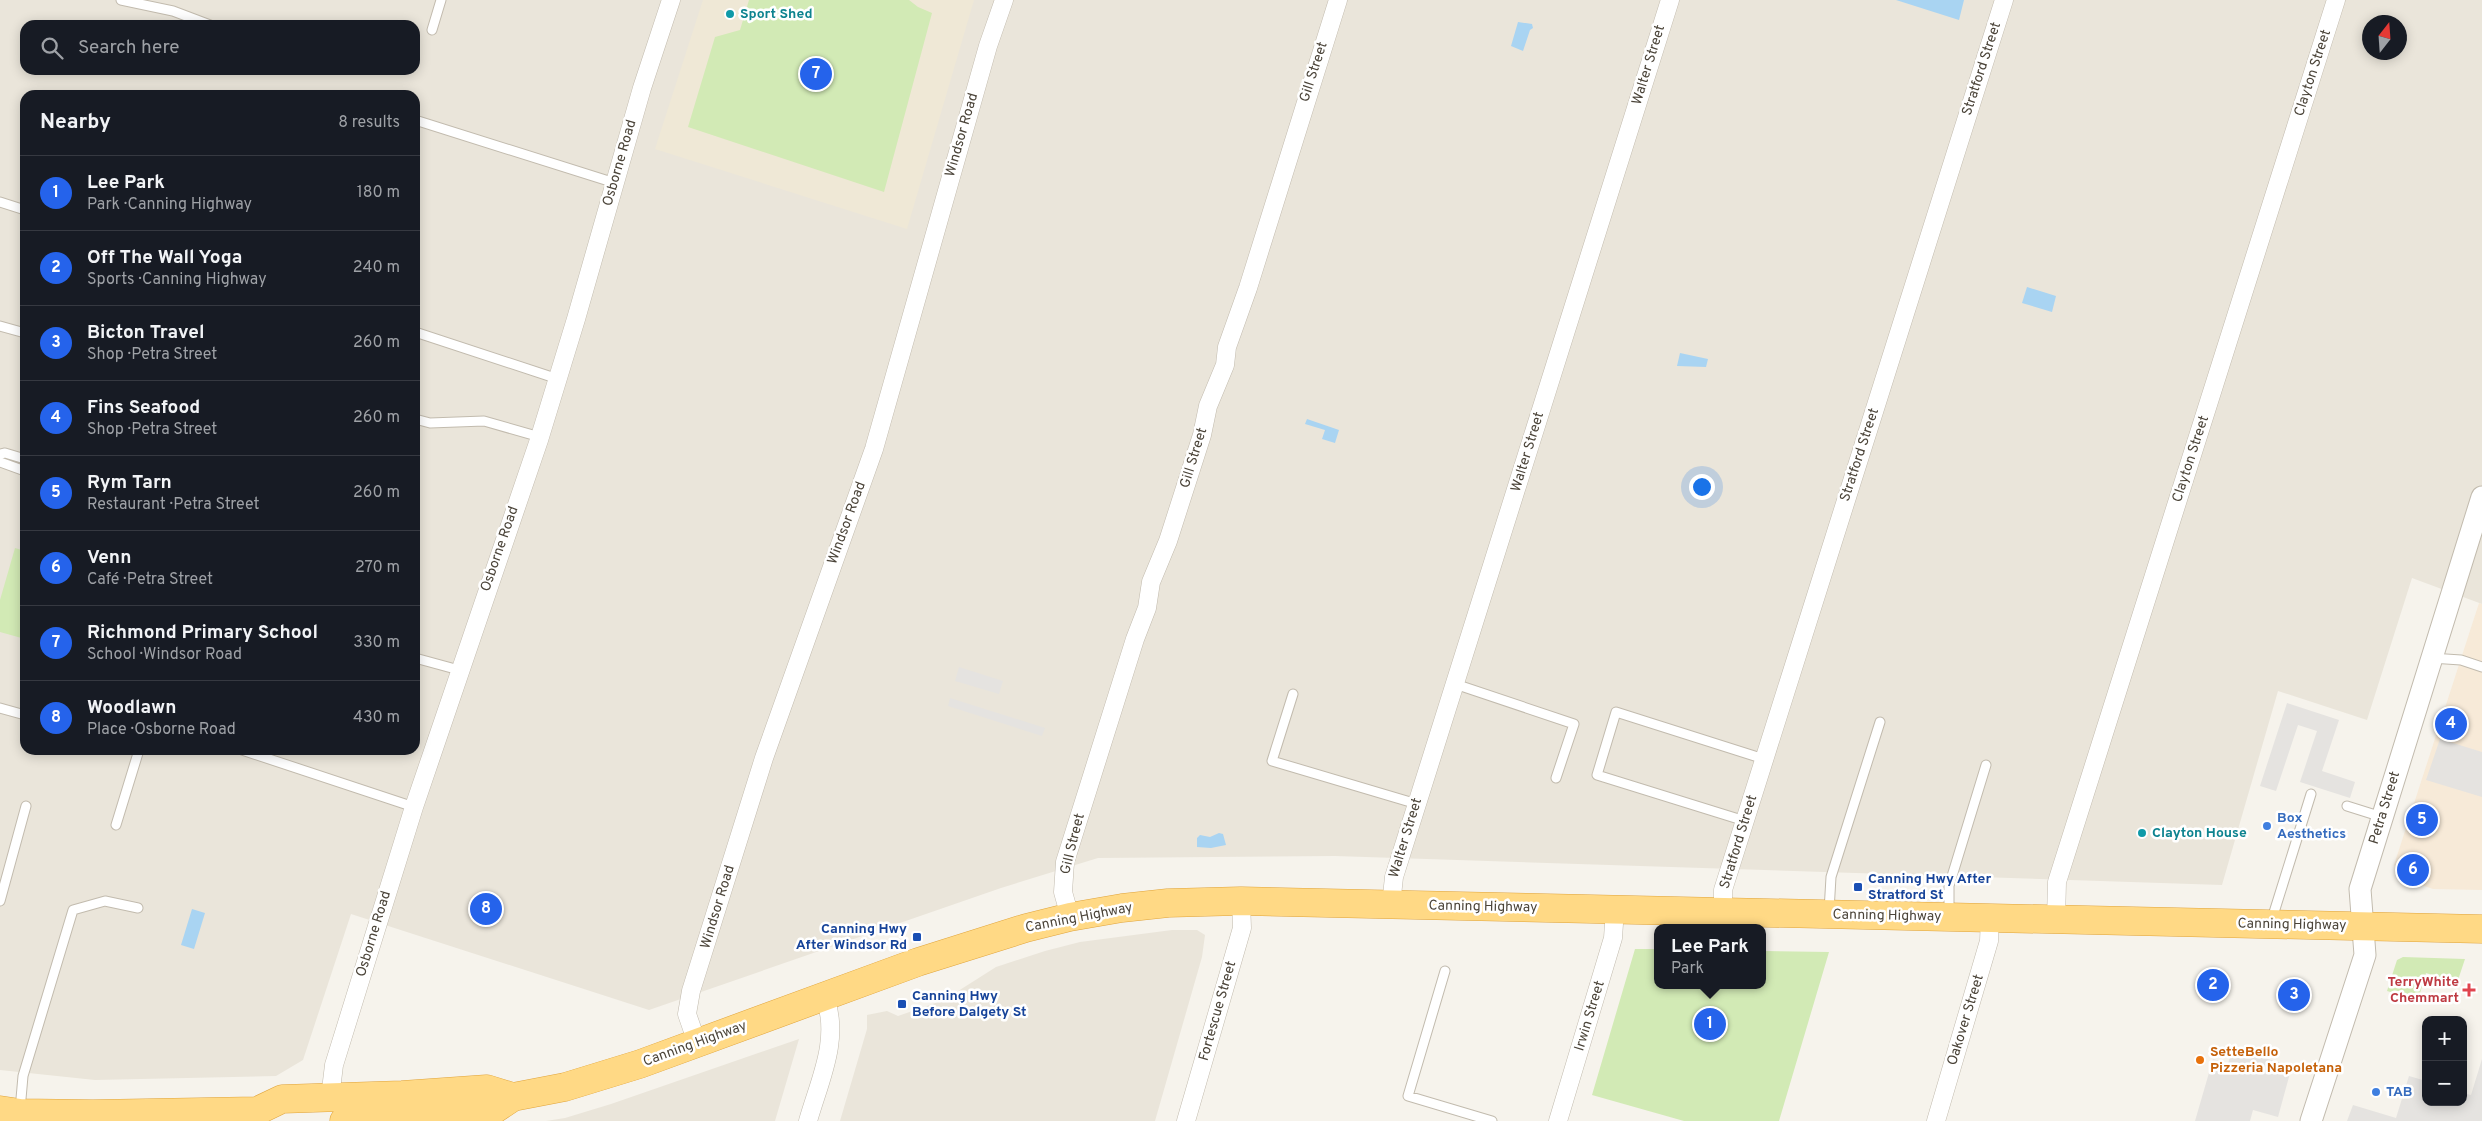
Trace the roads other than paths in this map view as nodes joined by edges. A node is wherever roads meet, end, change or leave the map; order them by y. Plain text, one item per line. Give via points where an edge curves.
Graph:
1 (121, 0) edge
2 (441, 0) edge
3 (671, 0) edge
4 (1004, 0) edge
5 (1338, 0) edge
6 (1670, 0) edge
7 (2004, 0) edge
8 (2336, 0) edge
9 (197, 20) edge
10 (432, 30) dead end
11 (420, 122) edge
12 (615, 183) junction
13 (0, 202) edge
14 (20, 208) edge
15 (0, 326) edge
16 (20, 332) edge
17 (420, 334) edge
18 (558, 379) junction
19 (420, 421) edge
20 (540, 436) junction
21 (0, 454) edge
22 (20, 458) edge
23 (0, 462) edge
24 (20, 469) edge
25 (2482, 497) edge
26 (2476, 534) edge
27 (2431, 658) junction
28 (420, 659) edge
29 (2482, 667) edge
30 (460, 670) junction
31 (1455, 684) junction
32 (1293, 694) dead end
33 (0, 708) edge
34 (20, 714) edge
35 (1880, 722) dead end
36 (137, 755) edge
37 (257, 755) edge
38 (1764, 759) junction
39 (1986, 765) dead end
40 (1556, 778) dead end
41 (2311, 794) dead end
42 (1417, 804) junction
43 (26, 806) dead end
44 (2347, 806) dead end
45 (414, 807) junction
46 (2382, 817) junction
47 (1745, 821) junction
48 (116, 825) dead end
49 (0, 900) edge
50 (1241, 901) junction
51 (1391, 905) junction
52 (138, 908) dead end
53 (1615, 909) junction
54 (1723, 912) junction
55 (1829, 914) junction
56 (1070, 917) junction
57 (1949, 917) junction
58 (1990, 918) junction
59 (2056, 920) junction
60 (2270, 924) junction
61 (2362, 926) junction
62 (2482, 929) edge
63 (1445, 971) dead end
64 (825, 996) junction
65 (697, 1043) junction
66 (513, 1097) junction
67 (338, 1110) edge
68 (10, 1111) edge
69 (268, 1116) edge
70 (408, 1120) edge
71 (808, 1121) edge
72 (1186, 1121) edge
73 (1492, 1121) edge
74 (1558, 1121) edge
75 (1936, 1121) edge
76 (2311, 1121) edge

1 - 9 lane via 173,11
2 - 10 lane
3 - 12 street, Osborne Road
4 - 65 street, Windsor Road via 982,65 874,449 764,758 691,991 688,1014
5 - 56 street, Gill Street via 1227,347 1225,366 1208,406 1202,436 1151,582 1148,608 1135,639 1065,862 1063,892
6 - 31 street, Walter Street
7 - 38 street, Stratford Street
8 - 59 street, Clayton Street via 2057,882
11 - 12 lane
12 - 18 street, Osborne Road
13 - 14 lane
15 - 16 lane
17 - 18 lane
18 - 20 street, Osborne Road
19 - 20 lane via 430,424 484,421
20 - 30 street, Osborne Road
21 - 22 lane
23 - 24 lane
25 - 26 street, Petra Street
26 - 27 street, Petra Street
27 - 29 lane via 2461,660
27 - 46 street, Petra Street
28 - 30 lane
30 - 45 street, Osborne Road
31 - 40 lane via 1574,724
31 - 42 street, Walter Street
32 - 42 lane via 1272,761
33 - 34 lane
35 - 55 lane via 1830,877
36 - 48 lane
37 - 45 lane
38 - 47 street, Stratford Street
38 - 47 lane via 1616,712 1597,775
39 - 57 lane via 1949,886
41 - 60 lane
42 - 51 street, Walter Street via 1392,882
43 - 49 lane
44 - 46 lane
45 - 67 street, Osborne Road via 334,1064
46 - 61 street, Petra Street via 2359,894
47 - 54 street, Stratford Street via 1722,890
50 - 51 highway, Canning Highway
50 - 56 highway, Canning Highway via 1168,903
50 - 72 street, Fortescue Street via 1242,928
51 - 53 highway, Canning Highway
52 - 68 lane via 105,901 73,910
53 - 54 highway, Canning Highway
53 - 74 street, Irwin Street via 1614,938
54 - 55 highway, Canning Highway
55 - 57 highway, Canning Highway
56 - 64 highway, Canning Highway via 918,962
57 - 58 highway, Canning Highway
58 - 59 highway, Canning Highway
58 - 75 street, Oakover Street via 1990,941
59 - 60 highway, Canning Highway
60 - 61 highway, Canning Highway
61 - 62 highway, Canning Highway
61 - 76 street, Petra Street via 2365,956
63 - 73 lane via 1408,1096
64 - 65 highway, Canning Highway
64 - 71 street via 831,1014 831,1045
65 - 66 highway, Canning Highway via 640,1064
66 - 67 highway, Canning Highway via 487,1089
66 - 70 highway, Canning Highway via 489,1113
67 - 69 highway, Canning Highway via 282,1099
67 - 70 highway, Canning Highway
68 - 69 highway, Canning Highway

